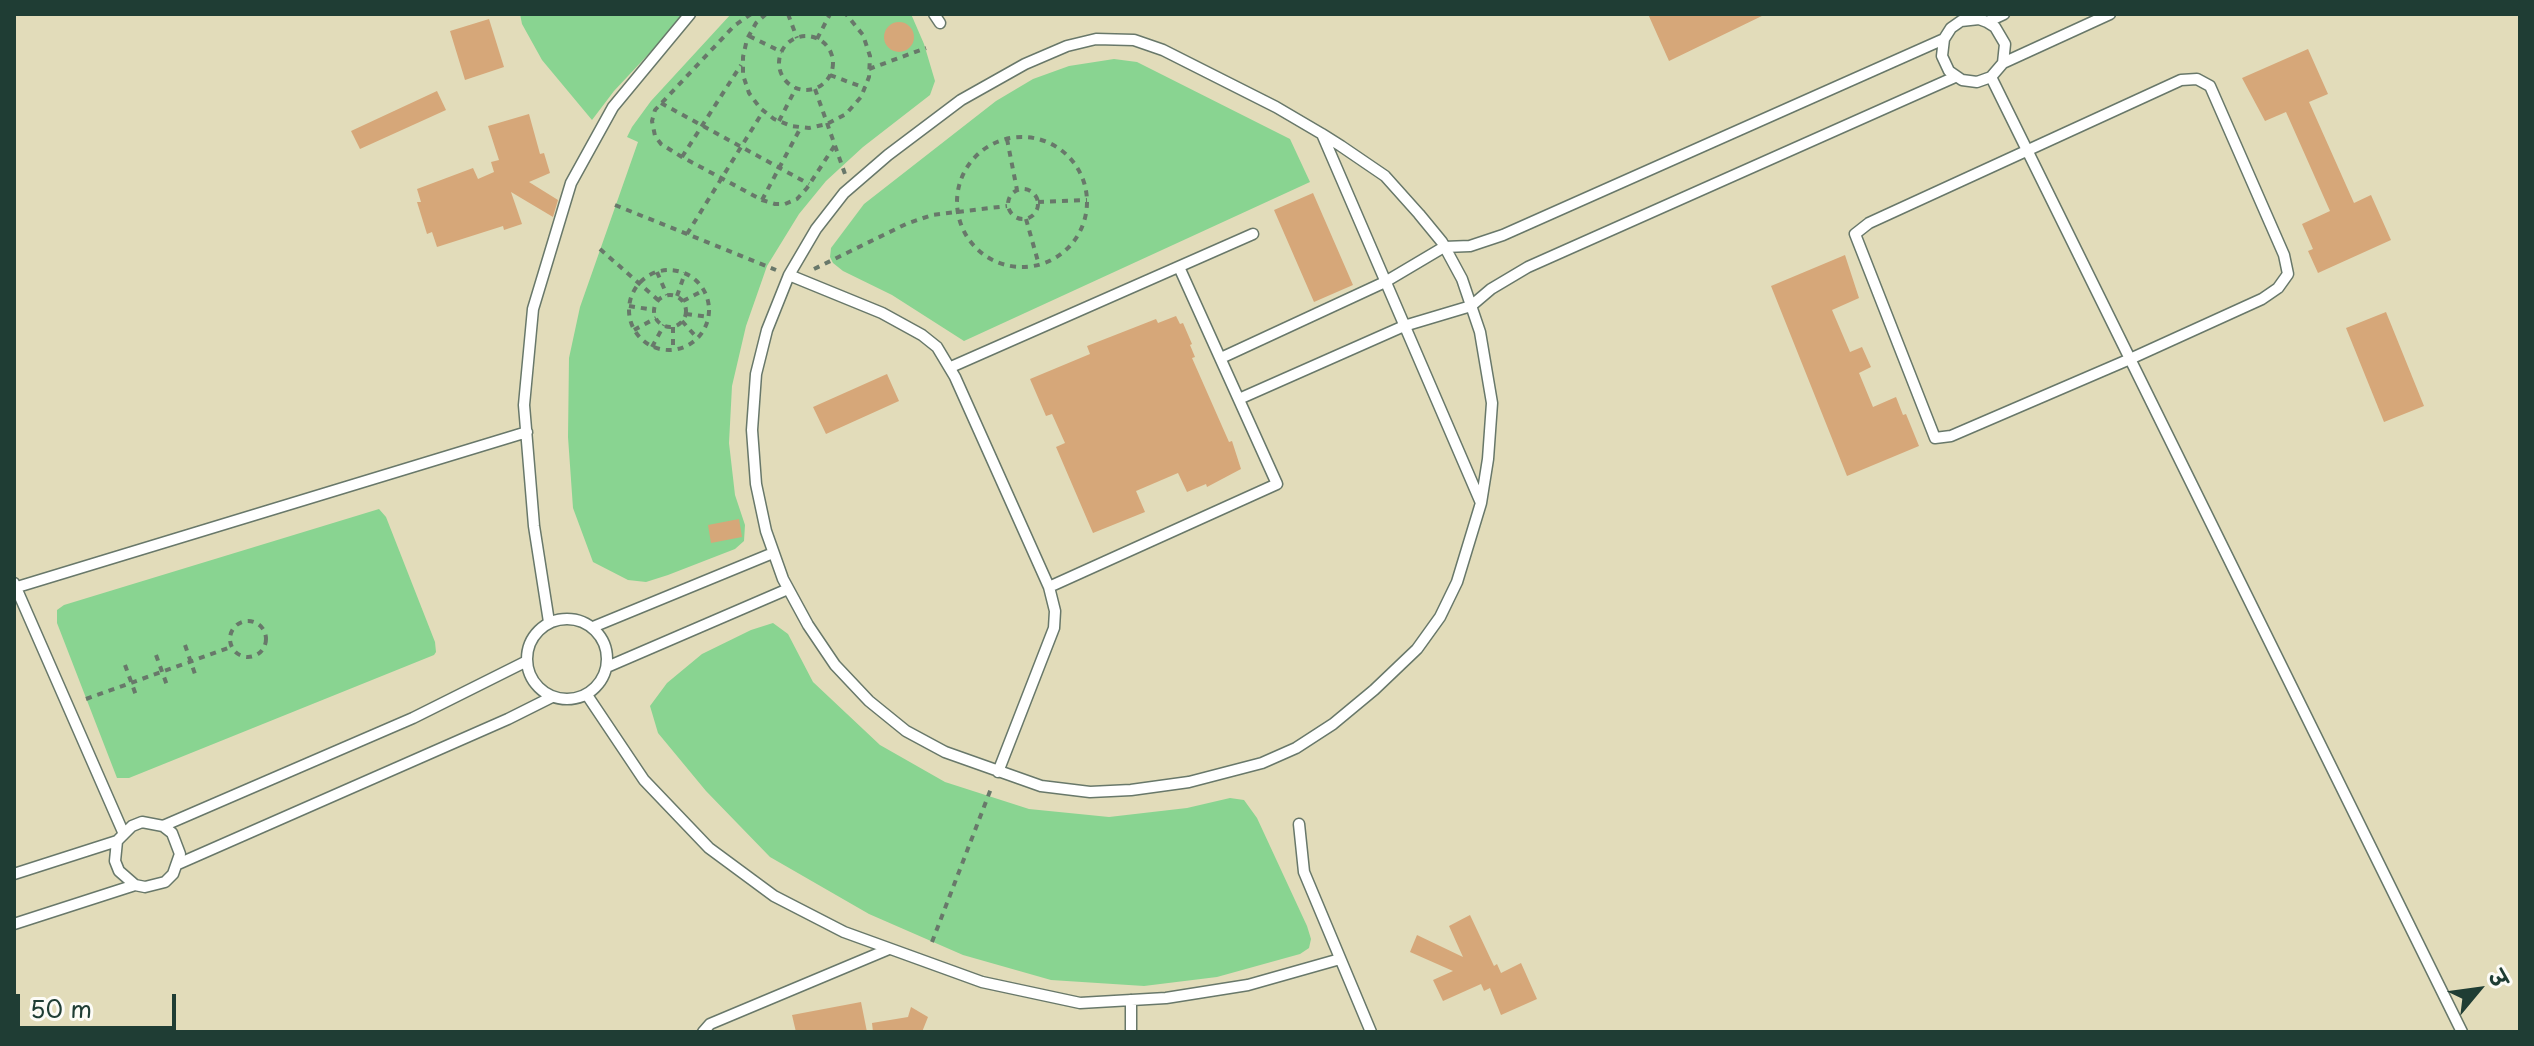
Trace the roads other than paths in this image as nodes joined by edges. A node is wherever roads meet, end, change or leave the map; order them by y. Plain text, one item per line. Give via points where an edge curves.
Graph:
1 (690, 14) edge
2 (2004, 14) edge
3 (2110, 14) edge
4 (1960, 18) edge
5 (1987, 22) junction
6 (1944, 39) junction
7 (2003, 63) junction
8 (1955, 77) junction
9 (1991, 77) junction
10 (1322, 134) junction
11 (2029, 152) junction
12 (1253, 234) dead end
13 (1444, 247) junction
14 (1179, 267) junction
15 (793, 276) junction
16 (1385, 282) junction
17 (1471, 306) junction
18 (1404, 326) junction
19 (1221, 358) junction
20 (2130, 359) junction
21 (951, 367) junction
22 (1239, 399) junction
23 (527, 432) junction
24 (1481, 503) junction
25 (773, 553) junction
26 (15, 586) edge
27 (1049, 587) junction
28 (788, 589) junction
29 (549, 622) junction
30 (593, 627) junction
31 (525, 662) junction
32 (607, 667) junction
33 (587, 695) junction
34 (552, 697) junction
35 (998, 772) junction
36 (1299, 824) dead end
37 (163, 826) junction
38 (120, 836) junction
39 (178, 864) junction
40 (14, 874) edge
41 (135, 885) junction
42 (14, 924) edge
43 (889, 949) junction
44 (1340, 959) junction
45 (1131, 1000) junction
46 (703, 1032) edge
47 (1131, 1032) edge
48 (1371, 1032) edge
49 (2462, 1032) edge

1 - 23 lane via 613,107 571,183 533,309 524,405
2 - 5 lane
3 - 7 lane
4 - 5 lane
4 - 6 lane
5 - 7 lane via 2005,44
6 - 8 lane via 1944,64
6 - 13 lane via 1503,235 1470,246
7 - 9 lane
8 - 9 lane via 1969,82
8 - 17 lane via 1528,267
9 - 11 lane
10 - 13 lane via 1385,176
10 - 15 lane via 1163,50 1134,40 1096,39 1067,46 961,100 888,155 850,188 816,229
10 - 16 lane
11 - 20 lane
11 - 20 lane via 2181,80 2197,79 2210,86 2288,274 2262,299
11 - 20 lane via 1855,234 1935,438 1951,436
12 - 14 lane
13 - 16 lane
13 - 17 lane
14 - 19 lane
14 - 21 lane
15 - 21 lane via 904,324 937,347
15 - 25 lane via 767,330 756,374 756,484
16 - 18 lane
16 - 19 lane
17 - 18 lane
17 - 24 lane via 1492,403
18 - 22 lane
18 - 24 lane
19 - 22 lane
20 - 49 lane
21 - 27 lane
22 - 27 lane via 1277,484
23 - 26 lane
23 - 29 lane
24 - 35 lane via 1457,582 1417,649 1333,724 1296,748 1189,782 1112,792 1065,791
25 - 28 lane
25 - 30 lane
26 - 38 lane
27 - 35 lane via 1054,628
28 - 32 lane
28 - 35 lane via 835,665 869,701 906,731
29 - 30 lane via 574,619
29 - 31 lane via 531,640
30 - 32 lane via 604,642
31 - 34 lane via 539,689
31 - 37 lane via 413,718
32 - 33 lane
33 - 34 lane via 570,700
33 - 43 lane via 644,780 709,848 774,896
34 - 39 lane
36 - 44 lane via 1304,872
37 - 38 lane via 142,822
37 - 39 lane via 177,843
38 - 40 lane
38 - 41 lane via 115,861
39 - 41 lane via 165,882
41 - 42 lane
43 - 45 lane via 982,982 1080,1003
43 - 46 lane via 710,1024
44 - 45 lane via 1248,985
44 - 48 lane
45 - 47 lane

